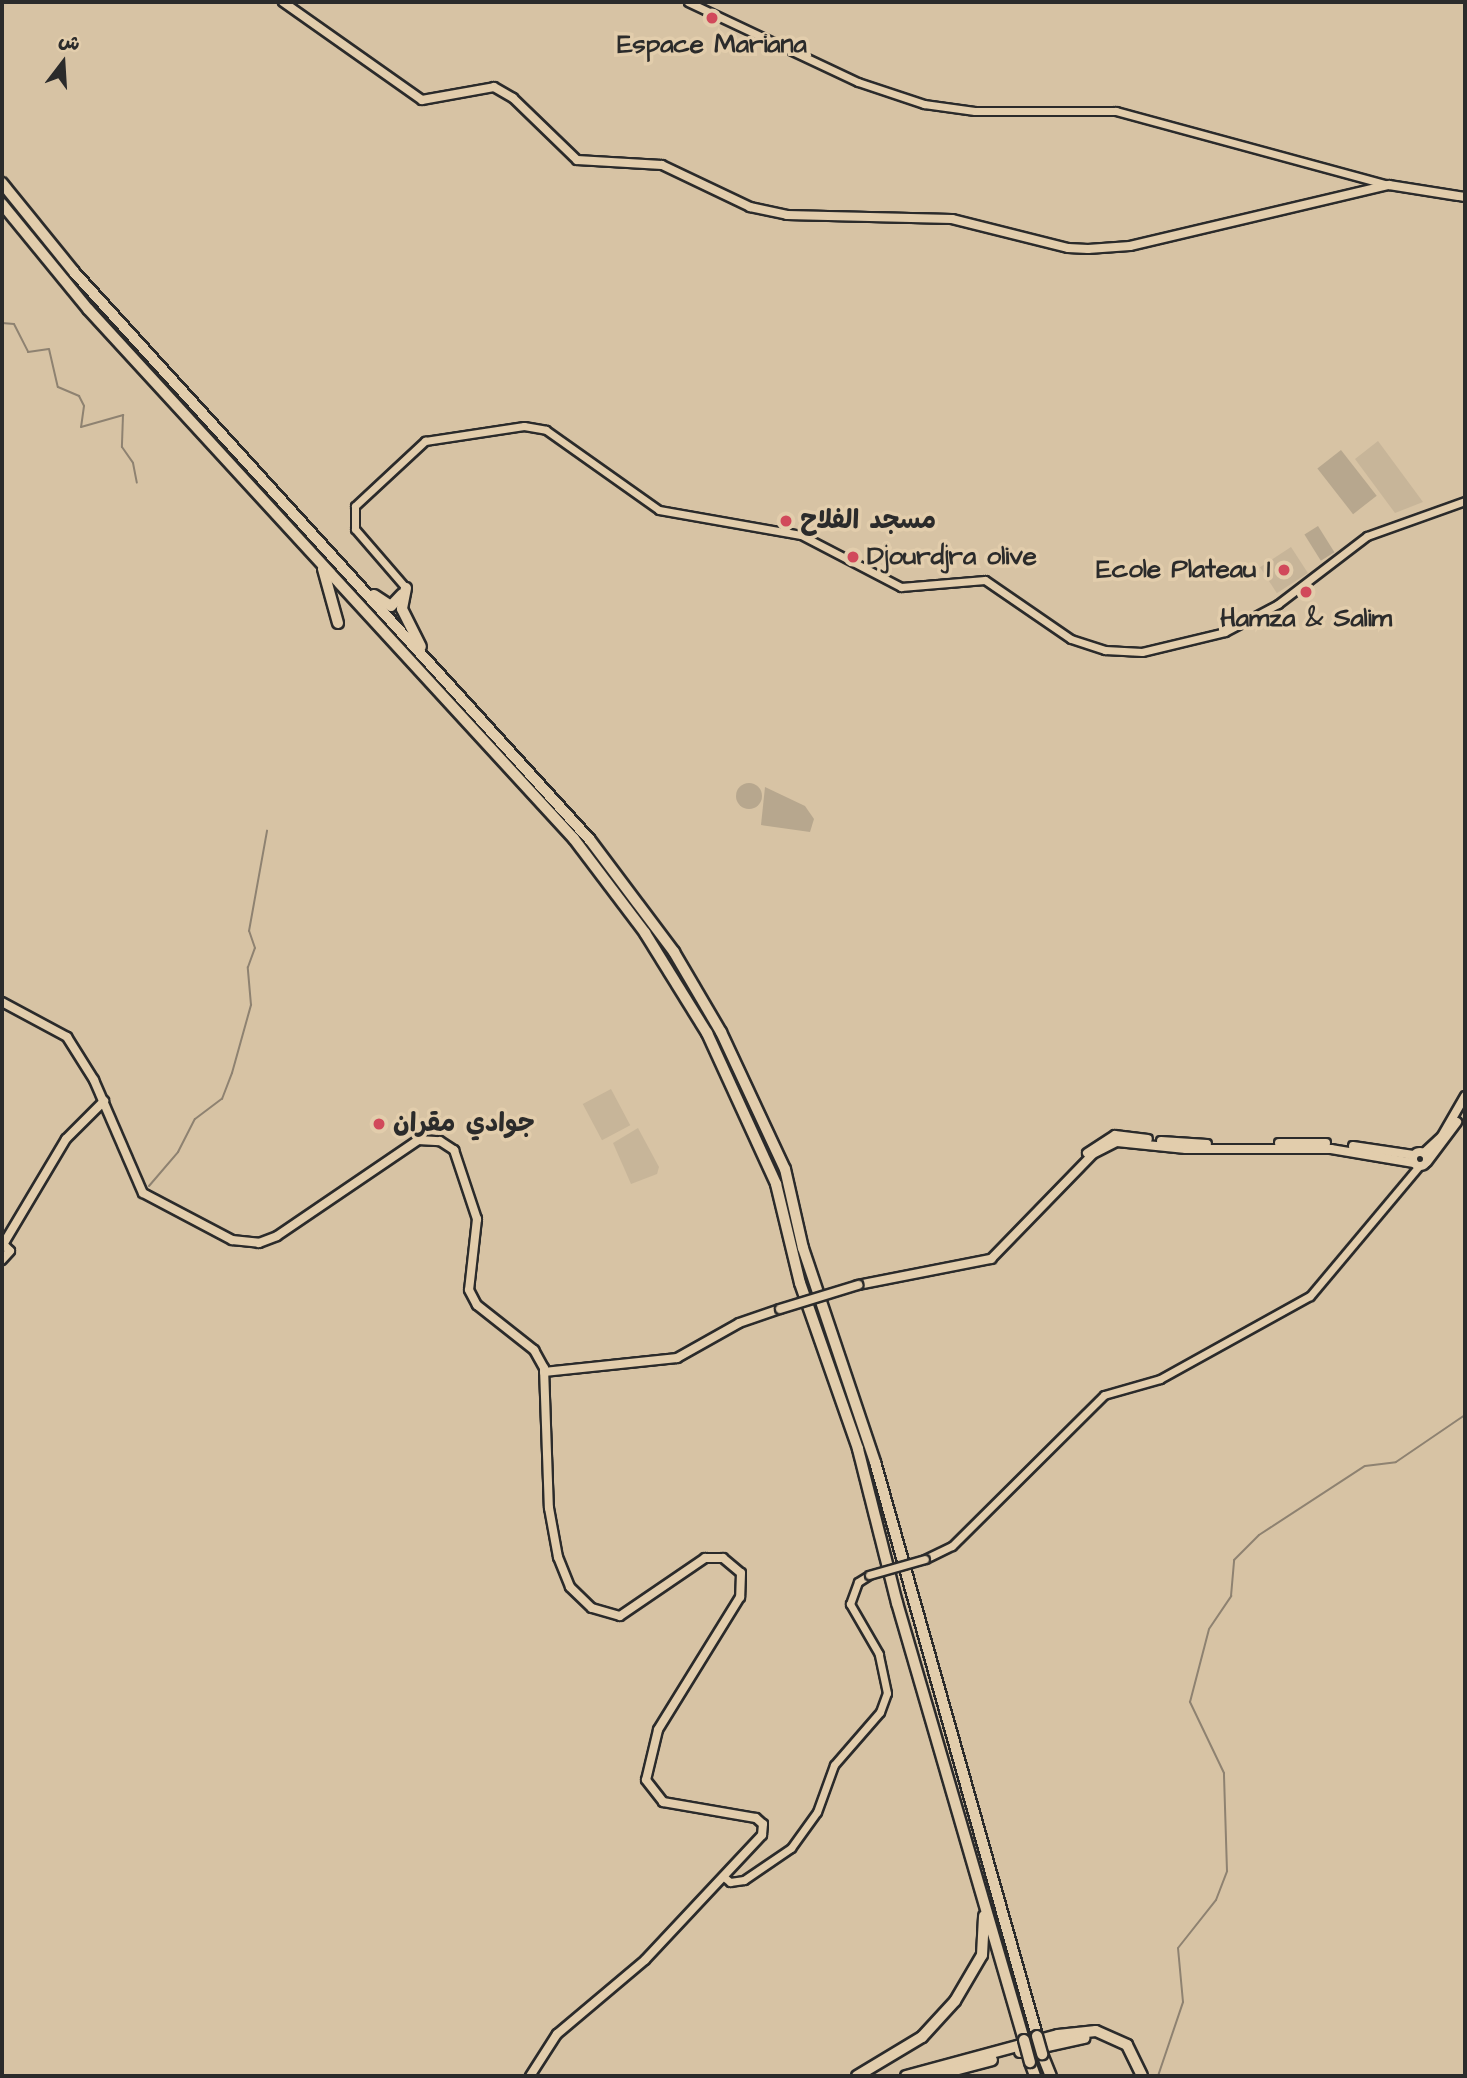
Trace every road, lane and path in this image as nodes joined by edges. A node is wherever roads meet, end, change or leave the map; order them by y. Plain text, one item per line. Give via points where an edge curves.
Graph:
1 (283, 2) edge
2 (688, 2) edge
3 (2, 183) edge
4 (1389, 185) junction
5 (1465, 197) edge
6 (2, 204) edge
7 (1465, 501) edge
8 (322, 565) junction
9 (355, 581) junction
10 (406, 588) junction
11 (338, 623) dead end
12 (427, 660) junction
13 (2, 1002) edge
14 (1465, 1096) edge
15 (104, 1101) junction
16 (1465, 1107) edge
17 (1419, 1160) junction
18 (3, 1243) edge
19 (2, 1260) edge
20 (544, 1372) junction
21 (975, 1871) junction
22 (724, 1877) junction
23 (530, 2076) edge
24 (857, 2076) edge
25 (906, 2076) edge
26 (932, 2076) edge
27 (1035, 2076) edge
28 (1049, 2076) edge
29 (1136, 2076) edge
30 (1142, 2076) edge

1 - 4 main road via 422,100 494,87 513,98 577,160 662,164 750,207 779,214 928,216 982,223 1068,248 1100,248 1150,242
2 - 4 street via 858,82 924,104 975,111 1116,111
3 - 9 highway via 74,272
4 - 5 main road
6 - 8 highway via 88,309
7 - 10 street via 1367,536 1278,604 1225,632 1142,652 1105,650 1071,639 985,580 901,587 801,535 659,510 546,430 524,426 425,441 355,506 355,530
8 - 11 highway
8 - 21 highway via 594,864 666,965 726,1067 776,1184 800,1283 858,1449
9 - 10 highway via 391,606
9 - 12 highway
10 - 12 highway via 403,615
12 - 28 highway, bridge via 622,879 692,981 785,1169 803,1248 875,1462
13 - 15 main road via 67,1037
14 - 17 main road via 1442,1136
15 - 18 main road via 66,1139
15 - 20 main road via 143,1193 242,1242 277,1236 418,1140 447,1144 461,1159 476,1204 477,1242 467,1281 472,1298 534,1350
16 - 17 main road
17 - 20 main road, bridge via 1325,1143 1205,1144 1115,1135 1095,1145 979,1262 858,1285 780,1309 739,1323 677,1357
17 - 22 street, bridge via 1310,1296 1160,1379 1104,1395 952,1546 858,1582 850,1604 879,1654 887,1693 880,1712 834,1765 817,1812 791,1848 744,1880 730,1882
18 - 19 main road via 10,1253
20 - 22 main road via 554,1539 563,1572 580,1598 604,1614 620,1616 705,1558 723,1558 741,1573 740,1597 658,1730 646,1780 663,1802 761,1820 762,1835
21 - 24 highway via 985,1935 973,1973 922,2037
21 - 27 highway, bridge
22 - 23 main road via 645,1960 557,2034
25 - 30 highway via 1058,2035 1096,2031 1128,2045
26 - 29 highway via 1091,2037 1119,2046

